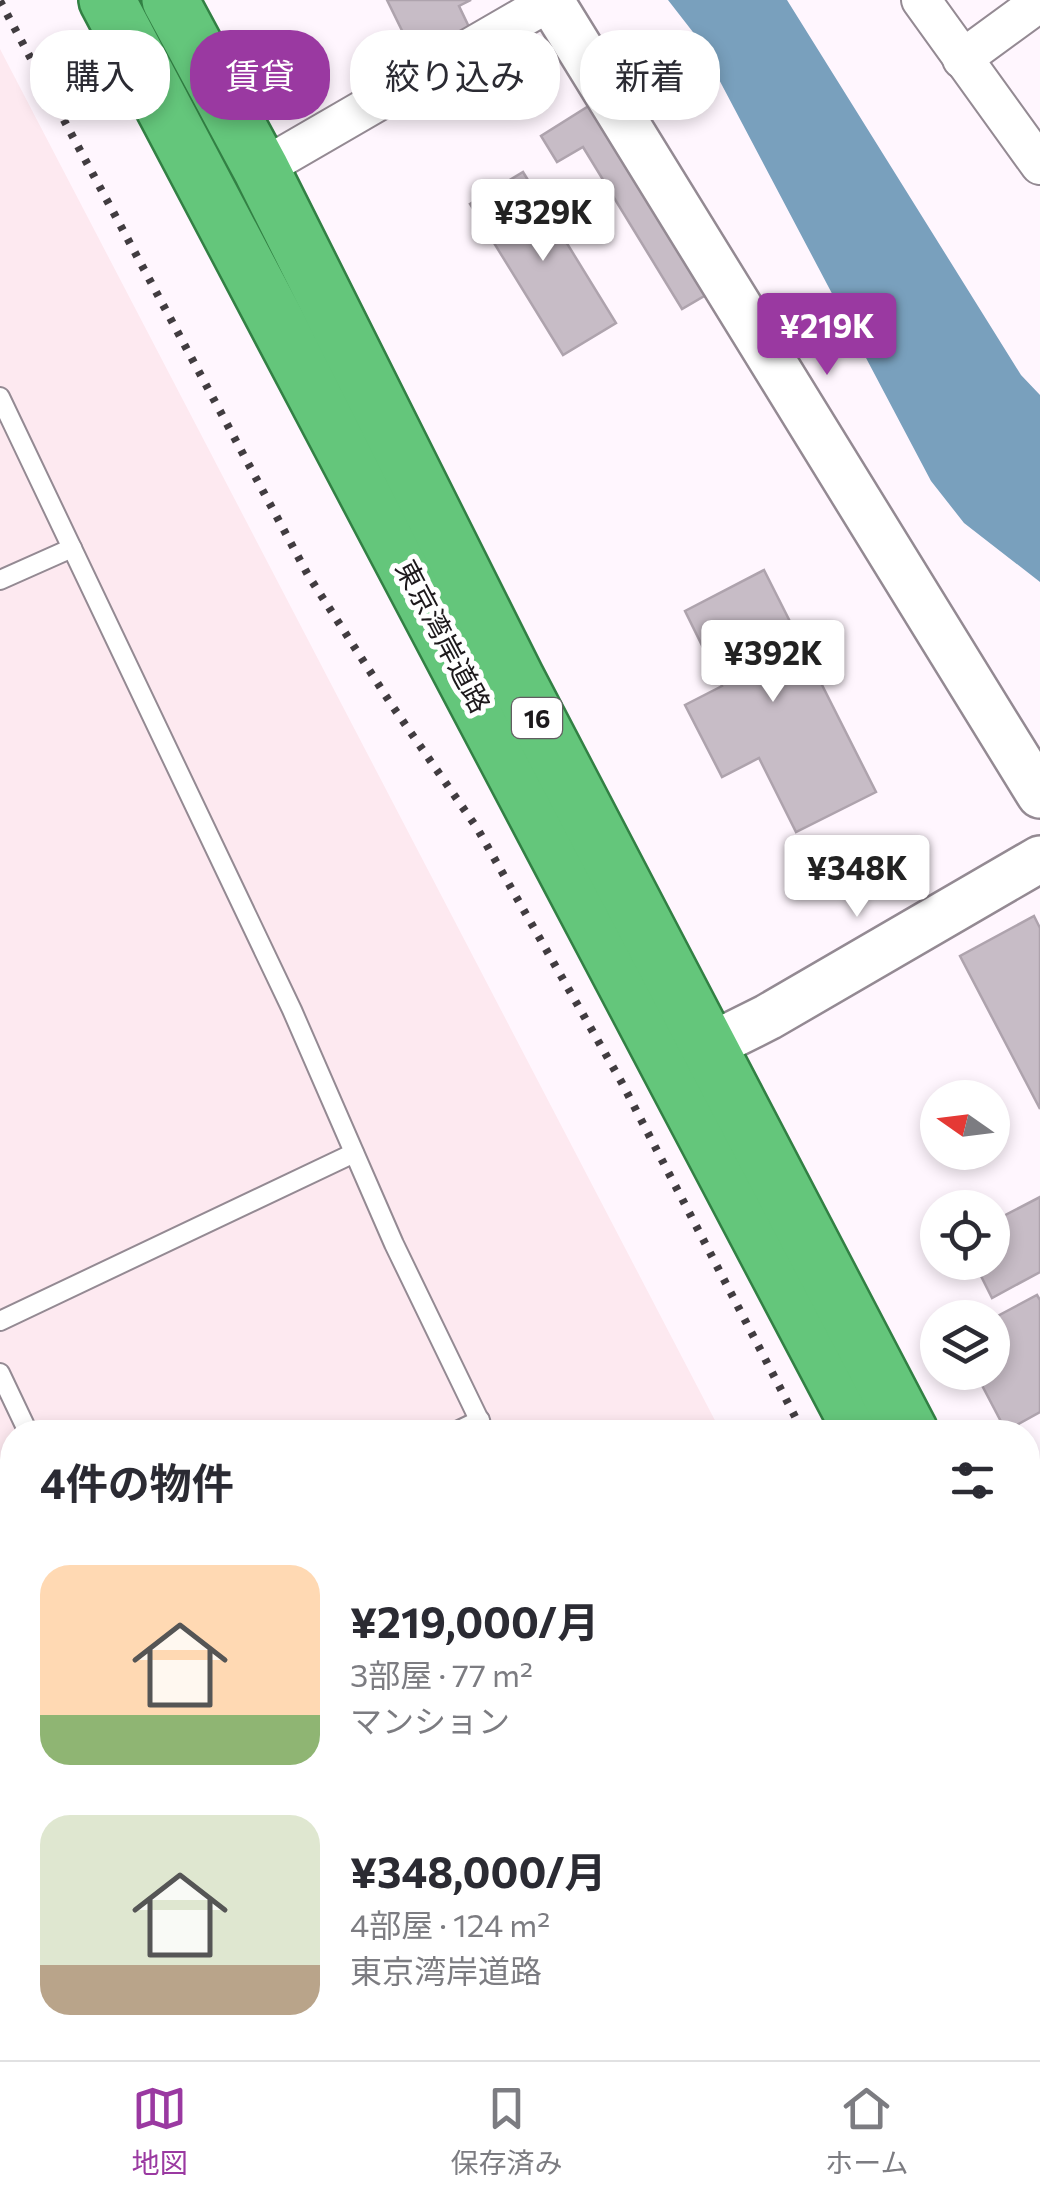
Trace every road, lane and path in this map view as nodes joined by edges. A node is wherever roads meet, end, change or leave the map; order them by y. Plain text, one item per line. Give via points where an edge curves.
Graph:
1 (106, 0) edge
2 (170, 0) edge
3 (921, 0) edge
4 (551, 1) edge
5 (1040, 2) edge
6 (962, 58) junction
7 (1040, 165) edge
8 (261, 170) junction
9 (0, 397) edge
10 (72, 548) junction
11 (0, 580) edge
12 (1040, 795) edge
13 (1040, 859) edge
14 (710, 1046) junction
15 (354, 1153) junction
16 (0, 1320) edge
17 (0, 1373) edge
18 (22, 1420) edge
19 (480, 1420) edge
20 (856, 1420) edge
21 (904, 1420) edge

1 - 20 highway, 東京湾岸道路 / 16
2 - 8 highway, 東京湾岸道路 / 16
3 - 6 street
4 - 8 street
4 - 12 street
5 - 6 street
6 - 7 street
8 - 14 highway, 東京湾岸道路 / 16
9 - 10 lane
10 - 11 lane
10 - 15 lane
13 - 14 street
14 - 21 highway, 東京湾岸道路 / 16
15 - 16 lane
15 - 19 lane
17 - 18 lane

